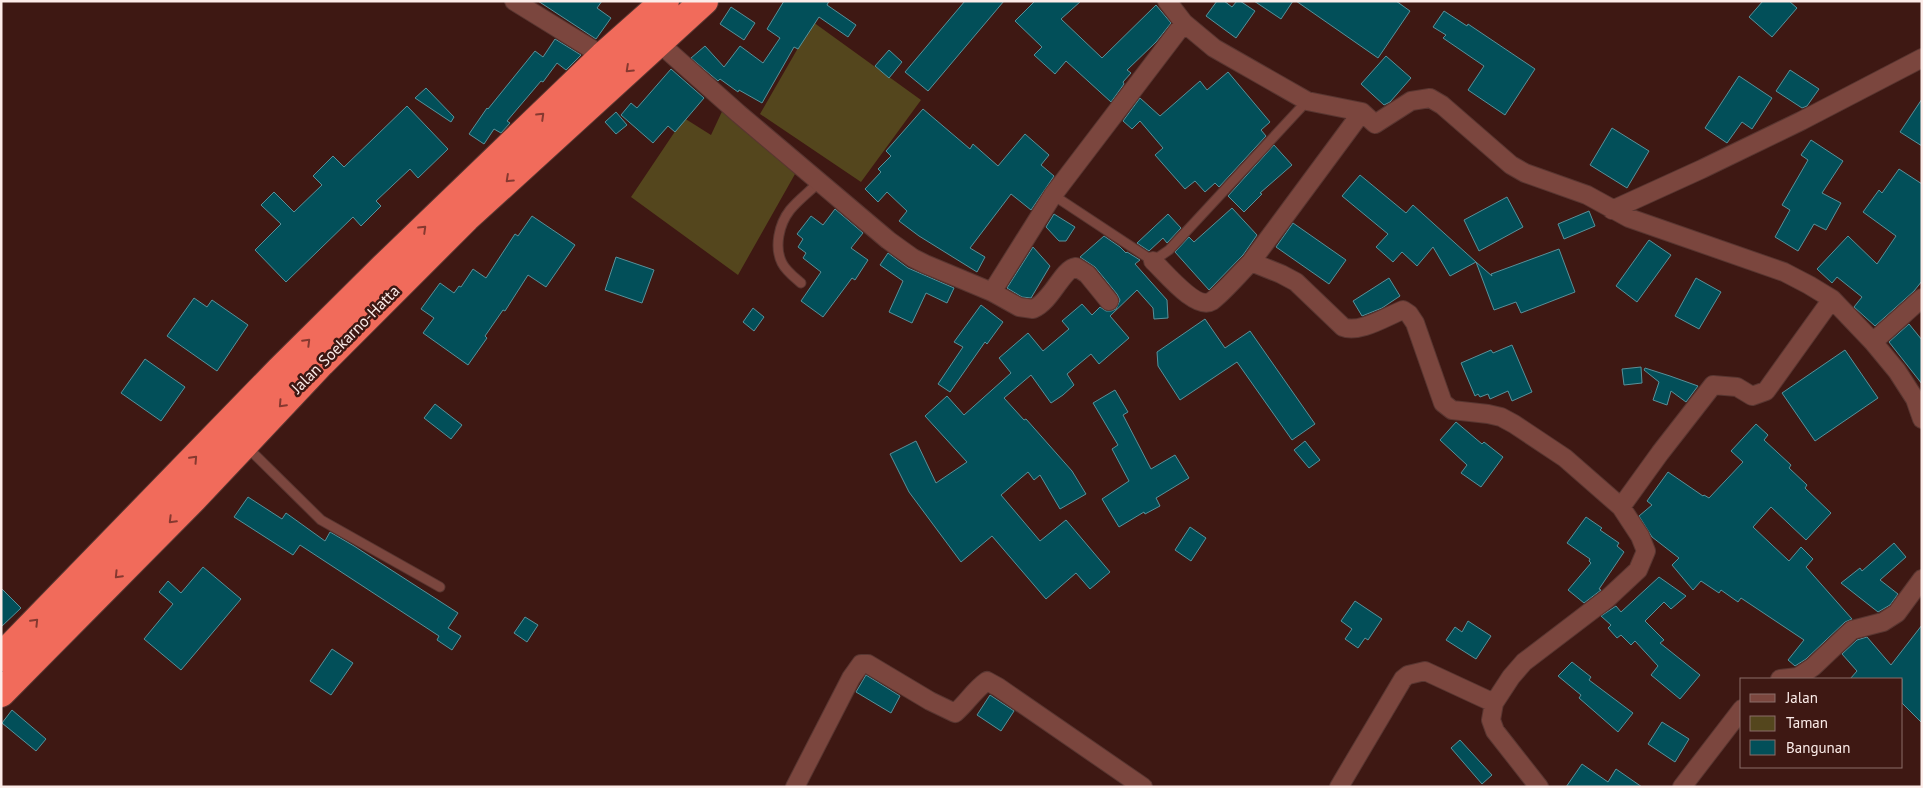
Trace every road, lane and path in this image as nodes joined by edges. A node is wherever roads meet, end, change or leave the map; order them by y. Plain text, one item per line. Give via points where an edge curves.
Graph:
1 (514, 1) edge
2 (665, 1) edge
3 (704, 1) edge
4 (1167, 1) edge
5 (1184, 23) junction
6 (658, 42) junction
7 (603, 56) junction
8 (1922, 58) edge
9 (1307, 101) junction
10 (1362, 112) junction
11 (818, 183) junction
12 (1053, 195) junction
13 (1612, 210) junction
14 (1154, 261) junction
15 (1252, 262) junction
16 (801, 283) dead end
17 (992, 292) junction
18 (1922, 298) edge
19 (1832, 299) junction
20 (1109, 302) dead end
21 (1873, 342) junction
22 (1922, 419) edge
23 (244, 444) junction
24 (1621, 507) junction
25 (1922, 579) edge
26 (440, 587) dead end
27 (1, 657) edge
28 (1789, 678) edge
29 (1, 693) edge
30 (1494, 702) junction
31 (1740, 712) edge
32 (1692, 782) edge
33 (795, 787) edge
34 (1143, 787) edge
35 (1339, 787) edge
36 (1538, 787) edge

1 - 7 street
2 - 7 highway, Jalan Soekarno-Hatta
3 - 6 highway, Jalan Soekarno-Hatta
4 - 5 street
5 - 9 street via 1214,48
5 - 12 street
6 - 11 street
6 -> 23 highway, Jalan Soekarno-Hatta via 466,218 321,362
27 -> 7 highway, Jalan Soekarno-Hatta via 280,370
8 - 13 street via 1801,121
9 - 10 street
9 - 14 lane via 1169,250
10 - 13 street via 1375,124 1411,101 1430,98 1512,165 1525,173 1587,195
10 - 15 street
11 - 16 lane via 790,210 779,234 781,261
11 - 17 street via 913,258
12 - 14 lane
12 - 17 street
13 - 19 street via 1784,272
14 - 15 street via 1190,297 1202,304 1211,302
15 - 24 street via 1296,282 1350,330 1403,310 1415,323 1444,403 1452,410 1488,414 1514,424 1565,458
17 - 20 street via 1019,307 1033,309 1046,300 1071,268 1076,267 1087,274
18 - 21 street
19 - 21 street
19 - 24 street via 1766,391 1752,396 1737,387 1713,385
21 - 22 street via 1915,399
23 - 26 lane via 321,520
23 -> 29 highway, Jalan Soekarno-Hatta
24 - 30 street via 1646,551 1638,570 1608,598 1524,662
25 - 28 street via 1897,613 1883,622 1852,630 1813,667 1798,677
30 - 35 street via 1425,671 1408,675
30 - 36 street via 1491,720 1495,731
31 - 32 street
33 - 34 street via 851,678 861,664 868,664 955,713 987,681

